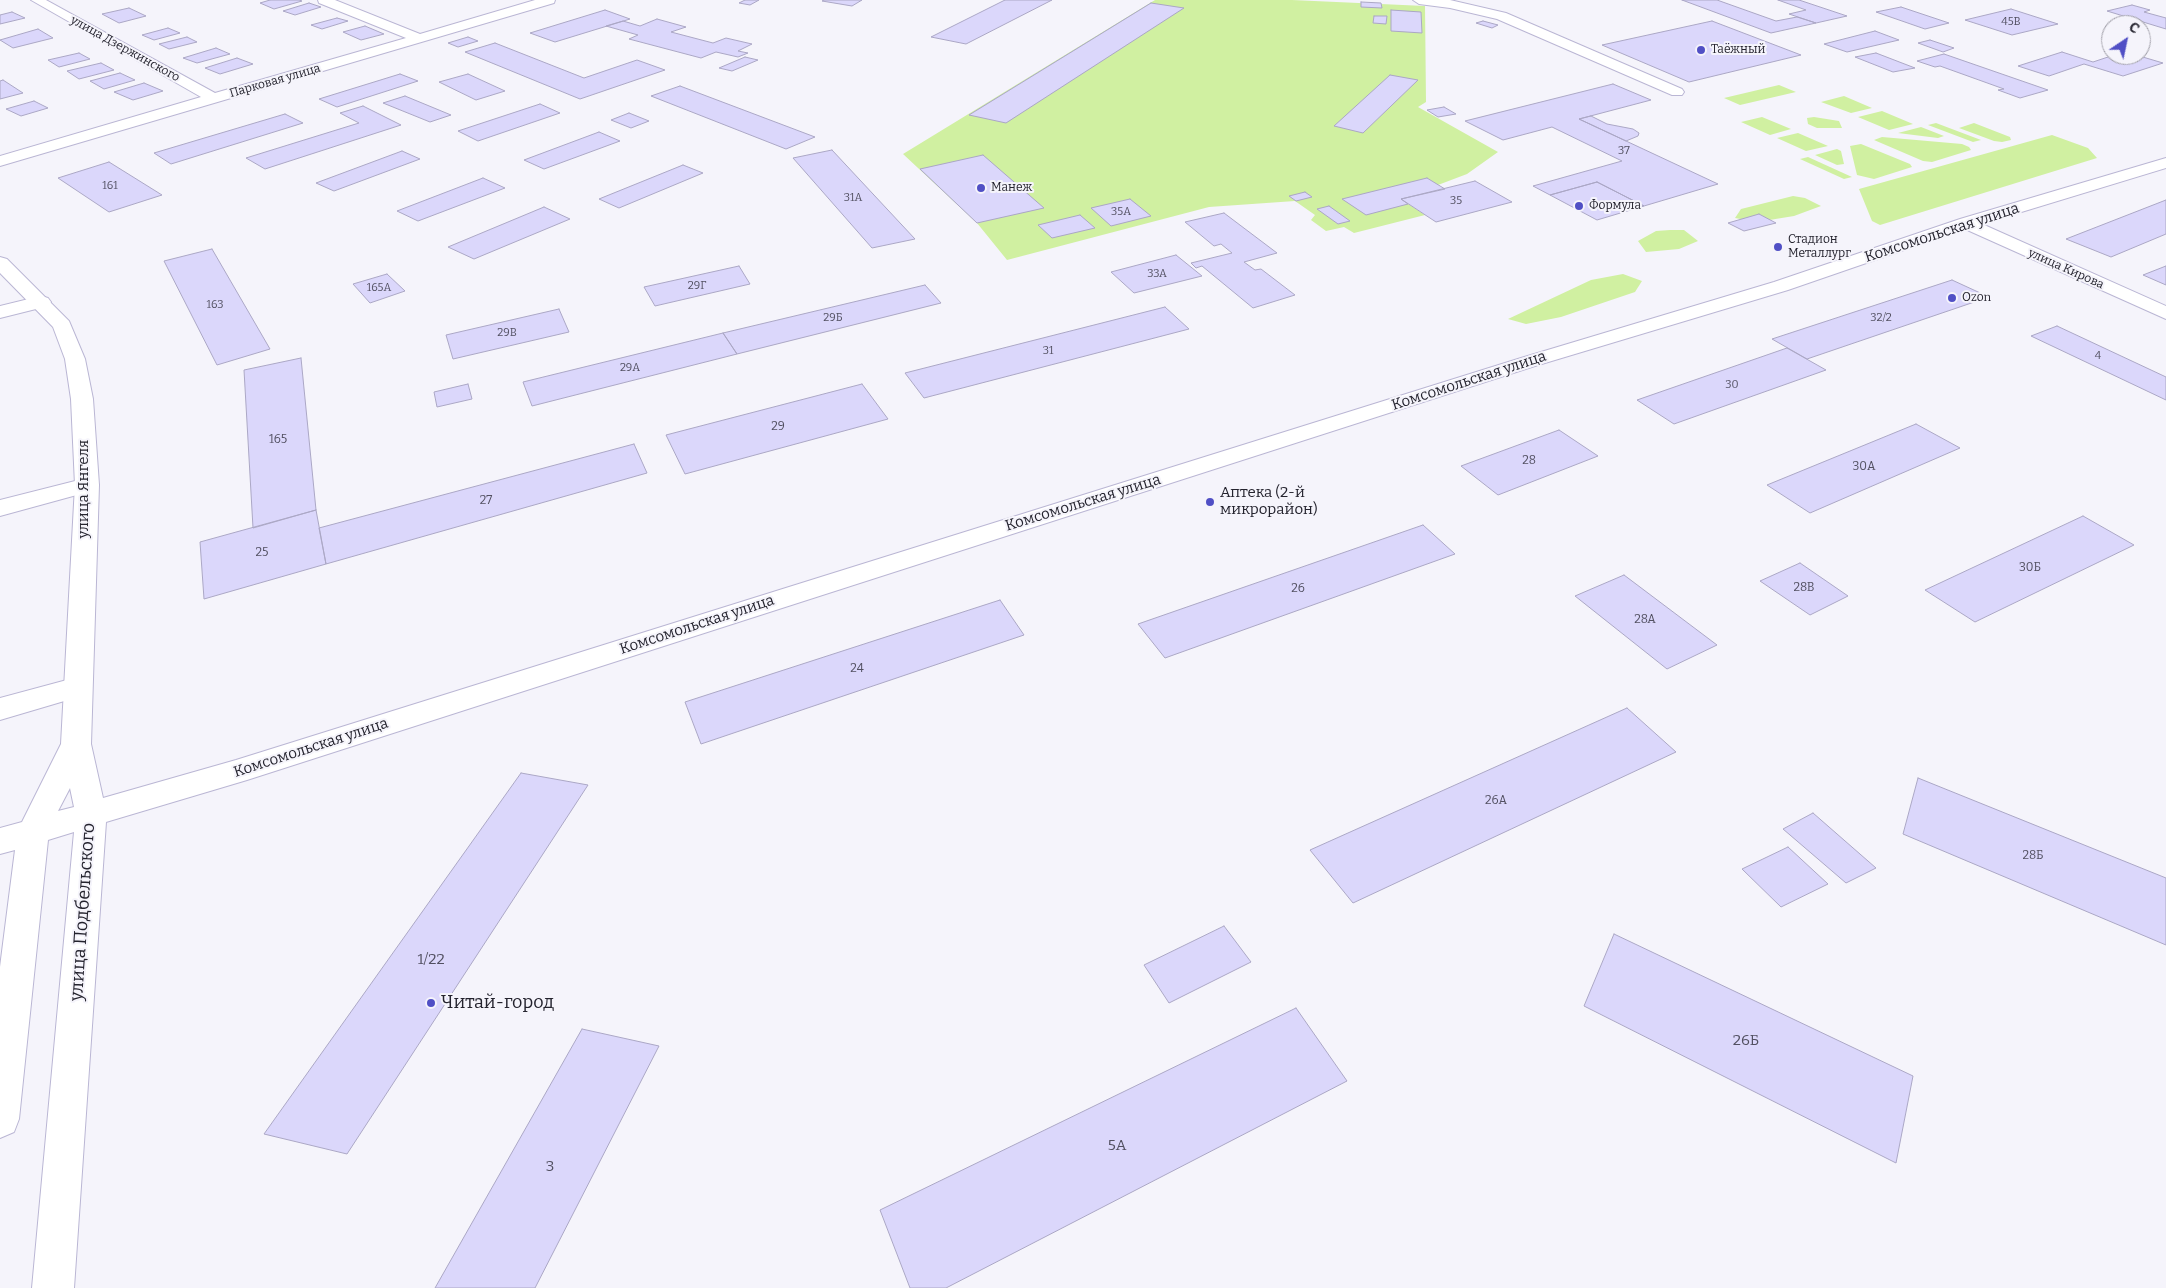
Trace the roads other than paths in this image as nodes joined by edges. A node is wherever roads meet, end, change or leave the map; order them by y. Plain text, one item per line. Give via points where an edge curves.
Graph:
1 (37, 0) edge
2 (324, 0) edge
3 (549, 0) edge
4 (1419, 0) edge
5 (1534, 29) junction
6 (1510, 33) dead end
7 (419, 38) junction
8 (1677, 92) dead end
9 (213, 98) junction
10 (0, 161) edge
11 (2166, 163) edge
12 (1966, 224) junction
13 (0, 263) edge
14 (41, 302) junction
15 (0, 312) edge
16 (2166, 313) edge
17 (87, 485) junction
18 (0, 508) edge
19 (78, 687) junction
20 (0, 709) edge
21 (76, 744) junction
22 (91, 816) junction
23 (33, 831) junction
24 (0, 842) edge
25 (0, 1119) edge
26 (53, 1288) edge

1 - 9 main road, улица Дзержинского
2 - 7 main road
3 - 7 main road, Парковая улица
4 - 5 main road via 1501,16
5 - 6 main road
5 - 8 main road
7 - 9 main road, Парковая улица
9 - 10 main road, Парковая улица
11 - 12 main road, Комсомольская улица
12 - 16 main road, улица Кирова
12 - 22 main road, Комсомольская улица via 1781,286 1519,365
13 - 14 main road, улица Янгеля
14 - 15 main road
14 - 17 main road, улица Янгеля via 62,325 75,359 82,399
17 - 18 main road
17 - 19 main road, улица Янгеля
19 - 20 main road
19 - 21 main road, улица Янгеля
21 - 22 main road, улица Подбельского
21 - 23 main road
22 - 23 main road, Комсомольская улица
22 - 26 main road, улица Подбельского
23 - 24 main road, Комсомольская улица
23 - 25 main road

